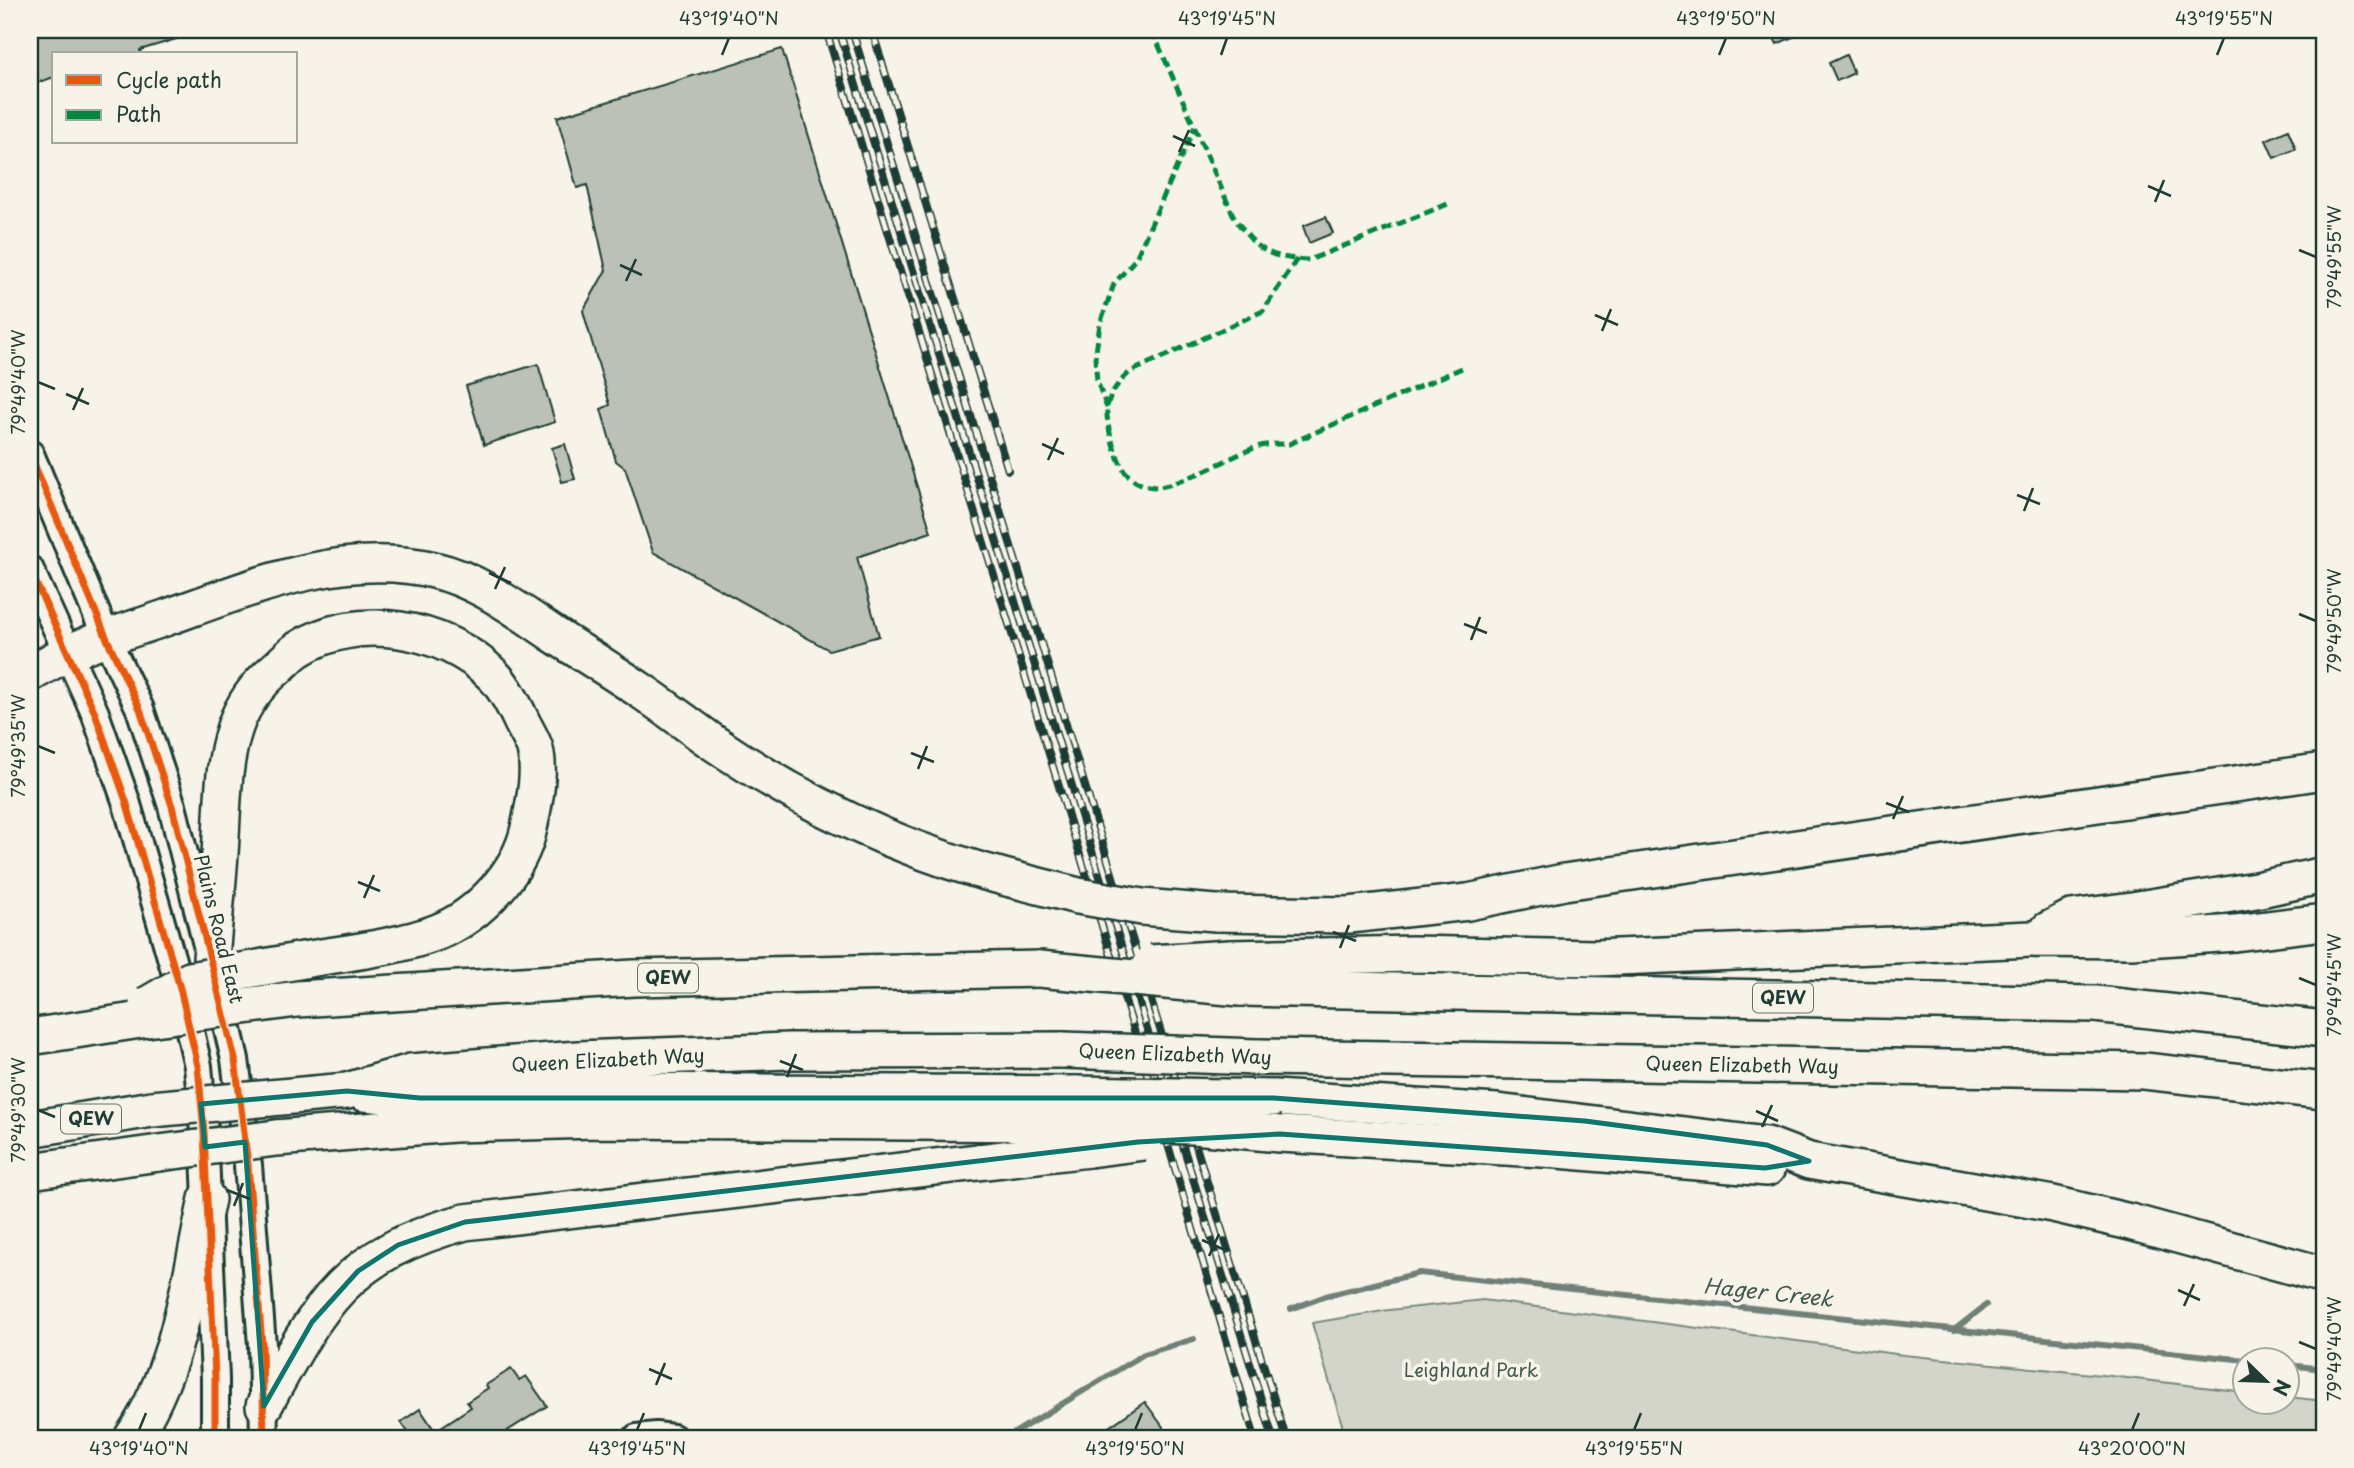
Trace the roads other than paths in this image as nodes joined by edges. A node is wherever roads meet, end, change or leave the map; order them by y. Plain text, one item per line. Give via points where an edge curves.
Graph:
1 (30, 454) edge
2 (30, 570) edge
3 (107, 639) junction
4 (69, 652) junction
5 (30, 674) edge
6 (2324, 771) edge
7 (2324, 875) edge
8 (2324, 922) edge
9 (2032, 939) junction
10 (211, 959) junction
11 (1235, 973) junction
12 (138, 1015) junction
13 (2324, 1029) edge
14 (30, 1037) edge
15 (347, 1091) junction
16 (2324, 1091) edge
17 (1083, 1122) junction
18 (30, 1129) edge
19 (1809, 1161) junction
20 (30, 1171) edge
21 (207, 1199) junction
22 (2324, 1275) edge
23 (264, 1422) edge
24 (132, 1438) edge
25 (215, 1438) edge
26 (637, 1438) edge
27 (673, 1438) edge

1 - 3 main road, Plains Road East
2 - 4 main road
3 - 4 highway
3 - 6 highway, bridge via 295,575 339,566 387,564 435,570 506,602 711,741 811,802 887,837 968,868 1078,896 1216,914 1349,915 1468,902 1564,883
3 - 10 main road, Plains Road East via 140,709 172,806
4 - 5 highway
4 - 21 main road via 126,801 180,988 198,1066
7 - 9 highway via 2071,918
8 - 9 highway via 2131,940
9 - 11 highway via 1595,958 1413,954
10 - 12 highway, bridge via 223,783 235,726 258,684 298,650 338,634 377,628 438,639 494,676 535,749 537,793 526,840 510,873 486,899 440,931 407,941 190,980
10 - 23 main road, Plains Road East via 234,1059 246,1152
11 - 12 highway, QEW, bridge via 1040,970 634,978 297,999
11 - 13 highway, QEW via 2095,1004
12 - 14 highway, QEW
15 - 16 highway, Queen Elizabeth Way / QEW, bridge via 411,1072 578,1059 789,1051 1063,1050 2144,1071
15 - 17 highway via 420,1098 590,1091
15 - 18 highway, Queen Elizabeth Way / QEW, bridge via 152,1109
17 - 19 highway, bridge via 1138,1142 1280,1134 1765,1168
17 - 19 highway, bridge via 1275,1098 1585,1121 1767,1145
17 - 20 highway, bridge via 594,1120 454,1124 276,1138
17 - 23 highway via 465,1222 427,1232 380,1255 335,1293 298,1344
19 - 22 highway via 2053,1204
21 - 24 highway via 170,1363
21 - 25 main road
26 - 27 main road

